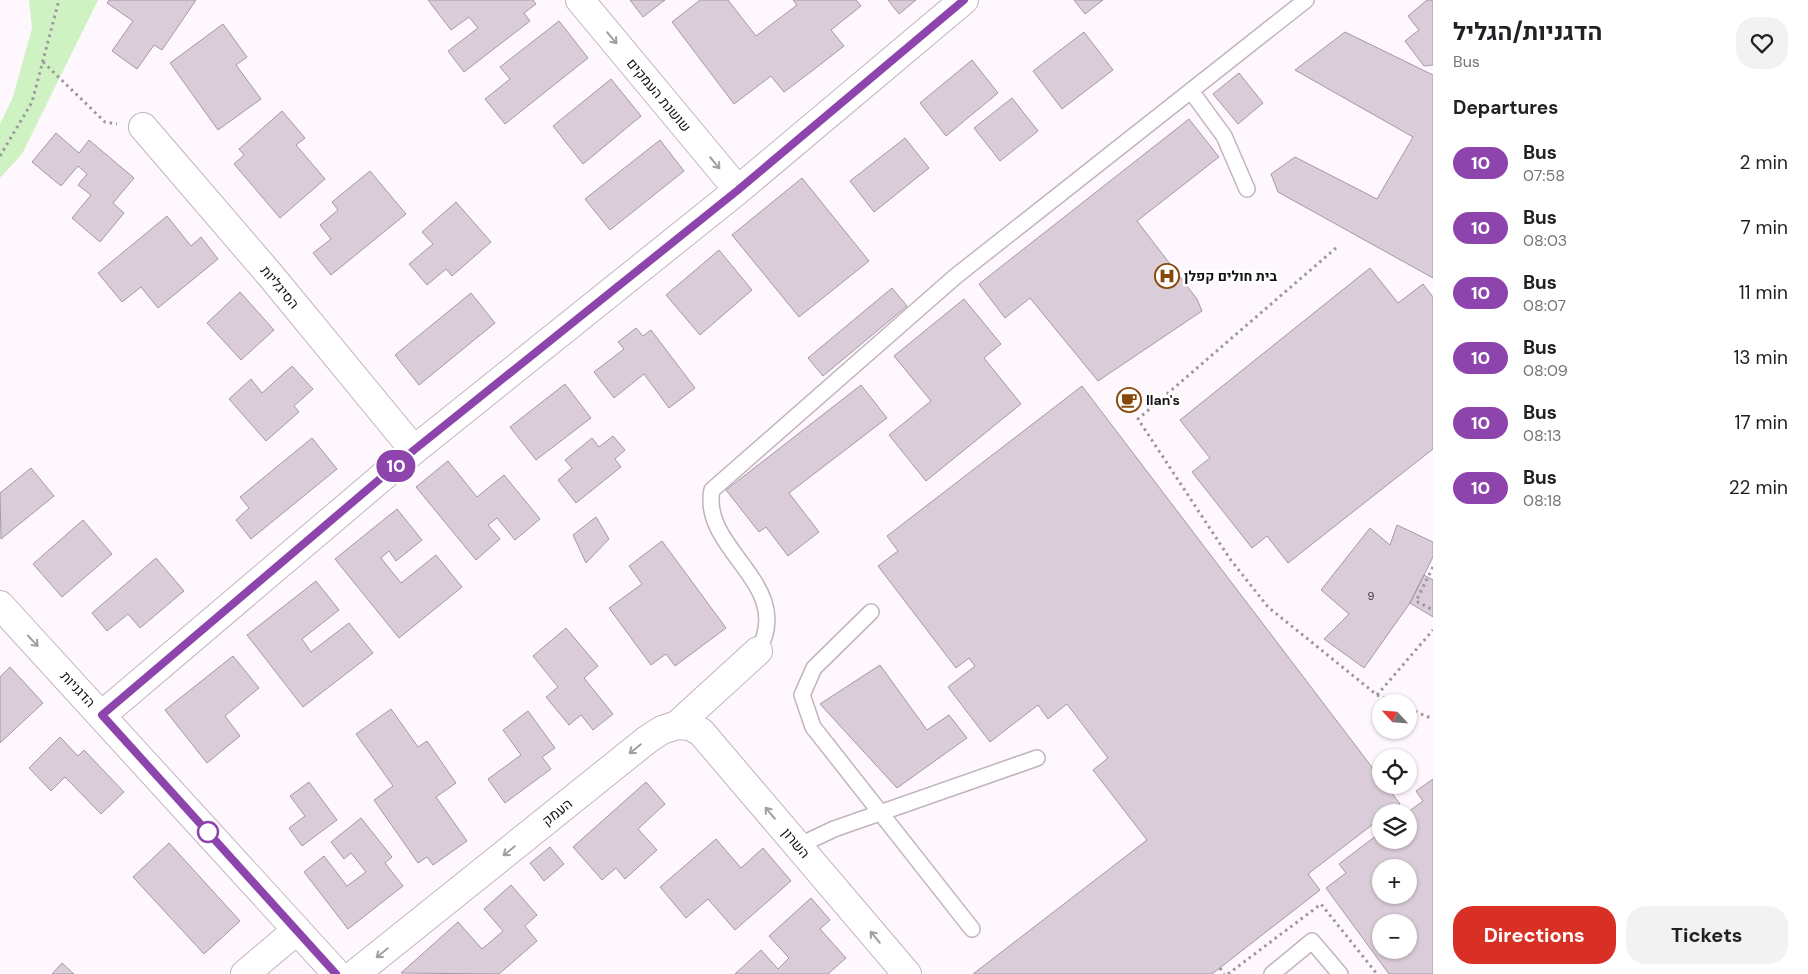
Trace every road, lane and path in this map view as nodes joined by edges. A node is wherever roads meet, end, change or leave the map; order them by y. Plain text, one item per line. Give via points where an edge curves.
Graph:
1 (59, 0) edge
2 (580, 0) edge
3 (964, 0) edge
4 (1306, 0) edge
5 (43, 62) junction
6 (1191, 91) junction
7 (143, 127) joint
8 (0, 156) edge
9 (1248, 189) dead end
10 (738, 190) junction
11 (1336, 248) dead end
12 (414, 450) junction
13 (1433, 567) edge
14 (0, 605) edge
15 (1433, 610) edge
16 (871, 612) dead end
17 (1433, 630) edge
18 (758, 651) joint
19 (1376, 694) edge
20 (1378, 694) edge
21 (1418, 713) edge
22 (102, 715) junction
23 (1433, 719) edge
24 (677, 725) junction
25 (1037, 758) dead end
26 (881, 813) junction
27 (798, 846) junction
28 (972, 929) dead end
29 (297, 930) junction
30 (1220, 968) dead end
31 (245, 974) edge
32 (336, 974) edge
33 (356, 974) edge
34 (907, 974) edge
35 (1224, 974) edge
36 (1272, 974) edge
37 (1340, 974) edge

1 - 5 path
2 -> 10 street, שושנת העמקים
3 - 10 street
4 - 6 lane
5 - 7 path via 105,122
5 - 8 path via 32,102
6 - 9 lane via 1224,136
6 - 18 lane via 956,276 712,490 713,520 759,588 766,611 768,624
7 - 12 street, הסיגליות
10 - 12 street
11 - 19 path via 1138,419 1230,559 1268,607
12 - 22 street
13 - 15 path via 1416,601
14 -> 22 street, הדגניות
16 - 26 lane via 814,668 802,695 813,727
17 - 20 path
18 - 24 street, העמק
21 - 23 path
22 - 29 street, הדגניות
27 -> 24 street, השרון via 701,732 690,726
24 -> 33 street, העמק via 648,739
25 - 26 lane
26 - 27 lane
26 - 28 lane
34 -> 27 street, השרון
29 - 31 street
29 - 32 street, הדגניות
30 - 35 path
36 - 37 lane via 1312,941

